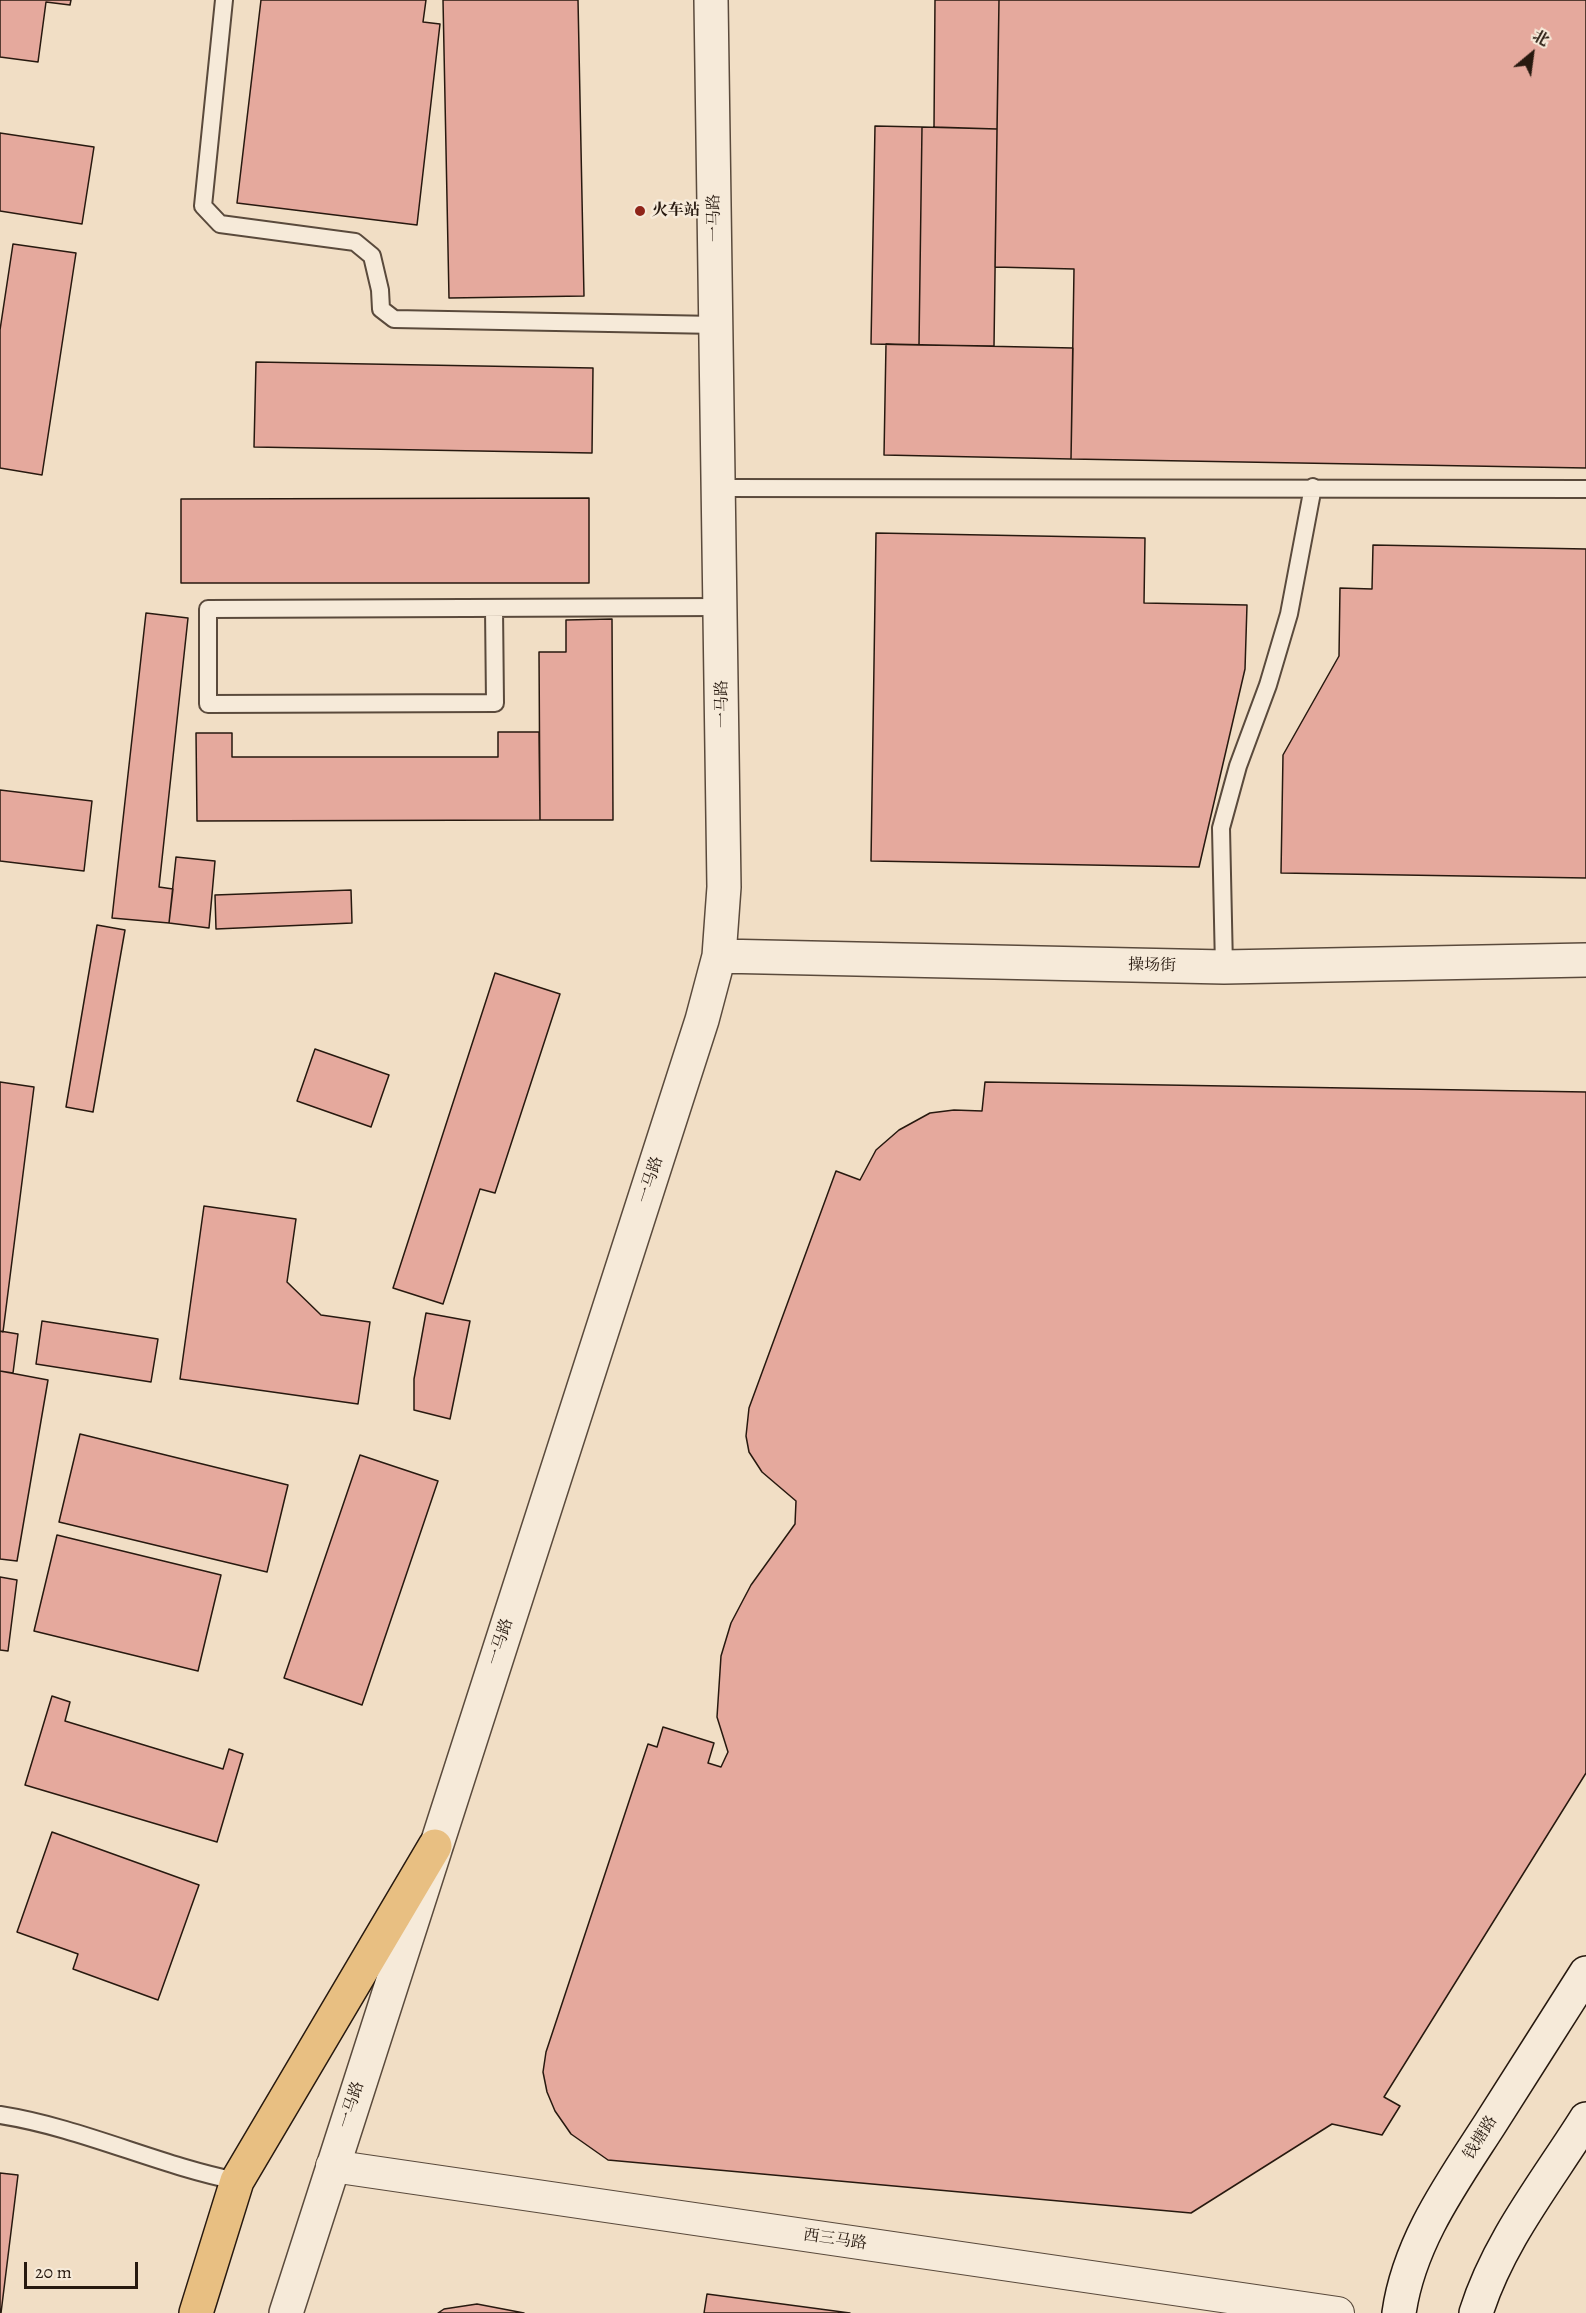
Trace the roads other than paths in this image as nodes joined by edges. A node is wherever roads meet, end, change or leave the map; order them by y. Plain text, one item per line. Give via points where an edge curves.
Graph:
1 (224, 0) edge
2 (711, 0) edge
3 (717, 325) junction
4 (1313, 487) junction
5 (719, 488) junction
6 (1586, 489) edge
7 (721, 607) junction
8 (494, 608) junction
9 (719, 956) junction
10 (1586, 960) edge
11 (1224, 967) junction
12 (435, 1846) junction
13 (1586, 1973) edge
14 (0, 2115) edge
15 (1586, 2119) edge
16 (332, 2166) junction
17 (237, 2181) junction
18 (196, 2313) edge
19 (286, 2313) edge
20 (1338, 2313) edge
21 (1399, 2313) edge
22 (1476, 2313) edge

1 - 3 lane via 203,206 220,224 355,242 372,256 381,309 394,319
2 - 3 street, 一马路
3 - 5 street, 一马路
4 - 5 lane
4 - 6 lane
4 - 11 lane via 1289,614 1221,828
5 - 7 street, 一马路
7 - 8 lane
7 - 9 street, 一马路 via 724,887
8 - 8 lane via 495,703 208,704 208,609
9 - 11 street, 操场街
9 - 12 street, 一马路 via 695,1043
10 - 11 street, 操场街
12 - 16 street, 一马路
12 - 17 highway
13 - 21 street, 钱塘路 via 1441,2201 1416,2251 1403,2286
14 - 17 lane via 71,2131 200,2174
15 - 22 street via 1510,2239
16 - 19 street, 一马路
16 - 20 street, 西三马路
17 - 18 highway

